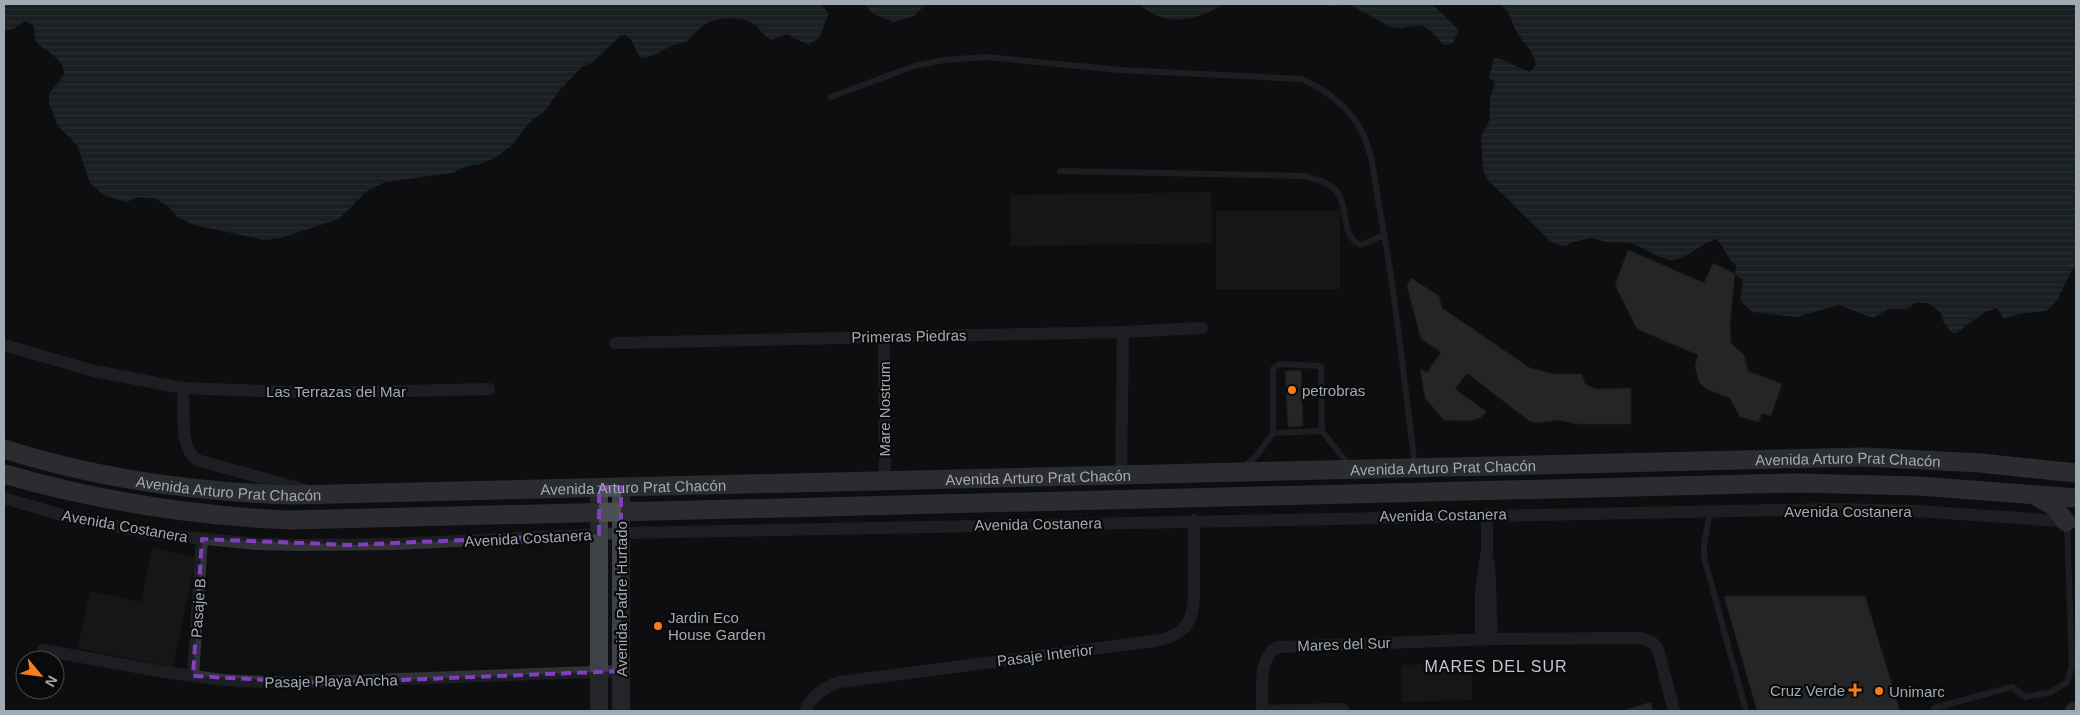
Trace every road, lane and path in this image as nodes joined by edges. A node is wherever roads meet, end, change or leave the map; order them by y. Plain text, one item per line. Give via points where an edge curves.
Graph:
1 (831, 97) dead end
2 (1060, 171) dead end
3 (1384, 235) junction
4 (1202, 328) dead end
5 (1123, 332) junction
6 (884, 337) junction
7 (615, 343) dead end
8 (4, 345) edge
9 (184, 388) junction
10 (489, 389) dead end
11 (1322, 431) junction
12 (1273, 433) junction
13 (4, 449) edge
14 (1354, 470) junction
15 (1416, 470) junction
16 (1238, 473) junction
17 (2076, 473) edge
18 (4, 474) edge
19 (1121, 475) junction
20 (885, 480) junction
21 (599, 487) junction
22 (621, 487) junction
23 (2018, 493) junction
24 (328, 496) junction
25 (4, 498) edge
26 (2076, 498) edge
27 (622, 510) junction
28 (599, 511) junction
29 (1710, 511) junction
30 (1488, 514) junction
31 (1194, 520) junction
32 (2071, 522) edge
33 (622, 533) junction
34 (599, 534) junction
35 (202, 539) junction
36 (1486, 639) junction
37 (65, 654) edge
38 (599, 672) junction
39 (621, 672) junction
40 (193, 676) junction
41 (1343, 709) dead end
42 (599, 711) edge
43 (621, 711) edge
44 (805, 711) edge
45 (1262, 711) edge
46 (1674, 711) edge
47 (1746, 711) edge
48 (1934, 711) edge

1 - 3 lane via 914,66 986,57 1120,70 1302,79 1321,88 1341,105 1363,133
2 - 3 lane via 1304,176 1329,184 1339,194 1354,242 1361,245
3 - 15 lane
4 - 5 street, Primeras Piedras
5 - 6 street, Primeras Piedras
5 - 19 street
6 - 7 street, Primeras Piedras
6 - 20 street, Mare Nostrum
8 - 9 street, Las Terrazas del Mar via 94,371
9 - 10 street, Las Terrazas del Mar via 318,393
9 - 24 street via 185,444 194,458
11 - 12 lane
11 - 12 lane via 1321,366 1279,364 1273,369
11 - 14 lane
12 - 16 lane via 1258,454
13 - 24 main road, Avenida Arturo Prat Chacón via 60,465 152,484 245,494
14 - 15 main road, Avenida Arturo Prat Chacón
14 - 16 main road, Avenida Arturo Prat Chacón
15 - 17 main road, Avenida Arturo Prat Chacón via 1864,457 1980,463
16 - 19 main road, Avenida Arturo Prat Chacón
18 - 28 main road, Avenida Arturo Prat Chacón via 113,501 240,518 340,520
19 - 20 main road, Avenida Arturo Prat Chacón
20 - 22 main road, Avenida Arturo Prat Chacón
21 - 22 main road, Avenida Arturo Prat Chacón
21 - 24 main road, Avenida Arturo Prat Chacón
21 - 28 street, Avenida Padre Hurtado
22 - 27 street, Avenida Padre Hurtado
23 - 26 main road, Avenida Arturo Prat Chacón
23 - 27 main road, Avenida Arturo Prat Chacón via 1920,486 1795,483
23 - 32 main road via 2046,500
25 - 35 street, Avenida Costanera via 110,526
27 - 28 main road, Avenida Arturo Prat Chacón
27 - 33 street, Avenida Padre Hurtado
28 - 34 street, Avenida Padre Hurtado
29 - 30 street, Avenida Costanera
29 - 32 street, Avenida Costanera via 1877,510
29 - 47 lane via 1704,557
30 - 31 street, Avenida Costanera
30 - 36 street via 1487,551 1491,585
31 - 33 street, Avenida Costanera
31 - 44 street, Pasaje Interior via 1194,606 1186,626 1174,636 840,682 821,690
32 - 48 lane via 2072,666 2067,682 2051,692 2025,697 2012,687 1934,708
33 - 34 street, Avenida Costanera
33 - 39 street, Avenida Padre Hurtado
34 - 35 street, Avenida Costanera via 351,545 257,544
34 - 38 street, Avenida Padre Hurtado
35 - 40 street, Pasaje B
36 - 45 street, Mares del Sur via 1278,647 1265,660
36 - 46 street, Mares del Sur via 1641,638 1652,642 1658,649
37 - 40 street, Pasaje Playa Ancha
38 - 39 street, Pasaje Playa Ancha
38 - 40 street, Pasaje Playa Ancha via 326,683 257,682
38 - 42 street, Avenida Padre Hurtado
39 - 43 street, Avenida Padre Hurtado
41 - 45 street, Mares del Sur

